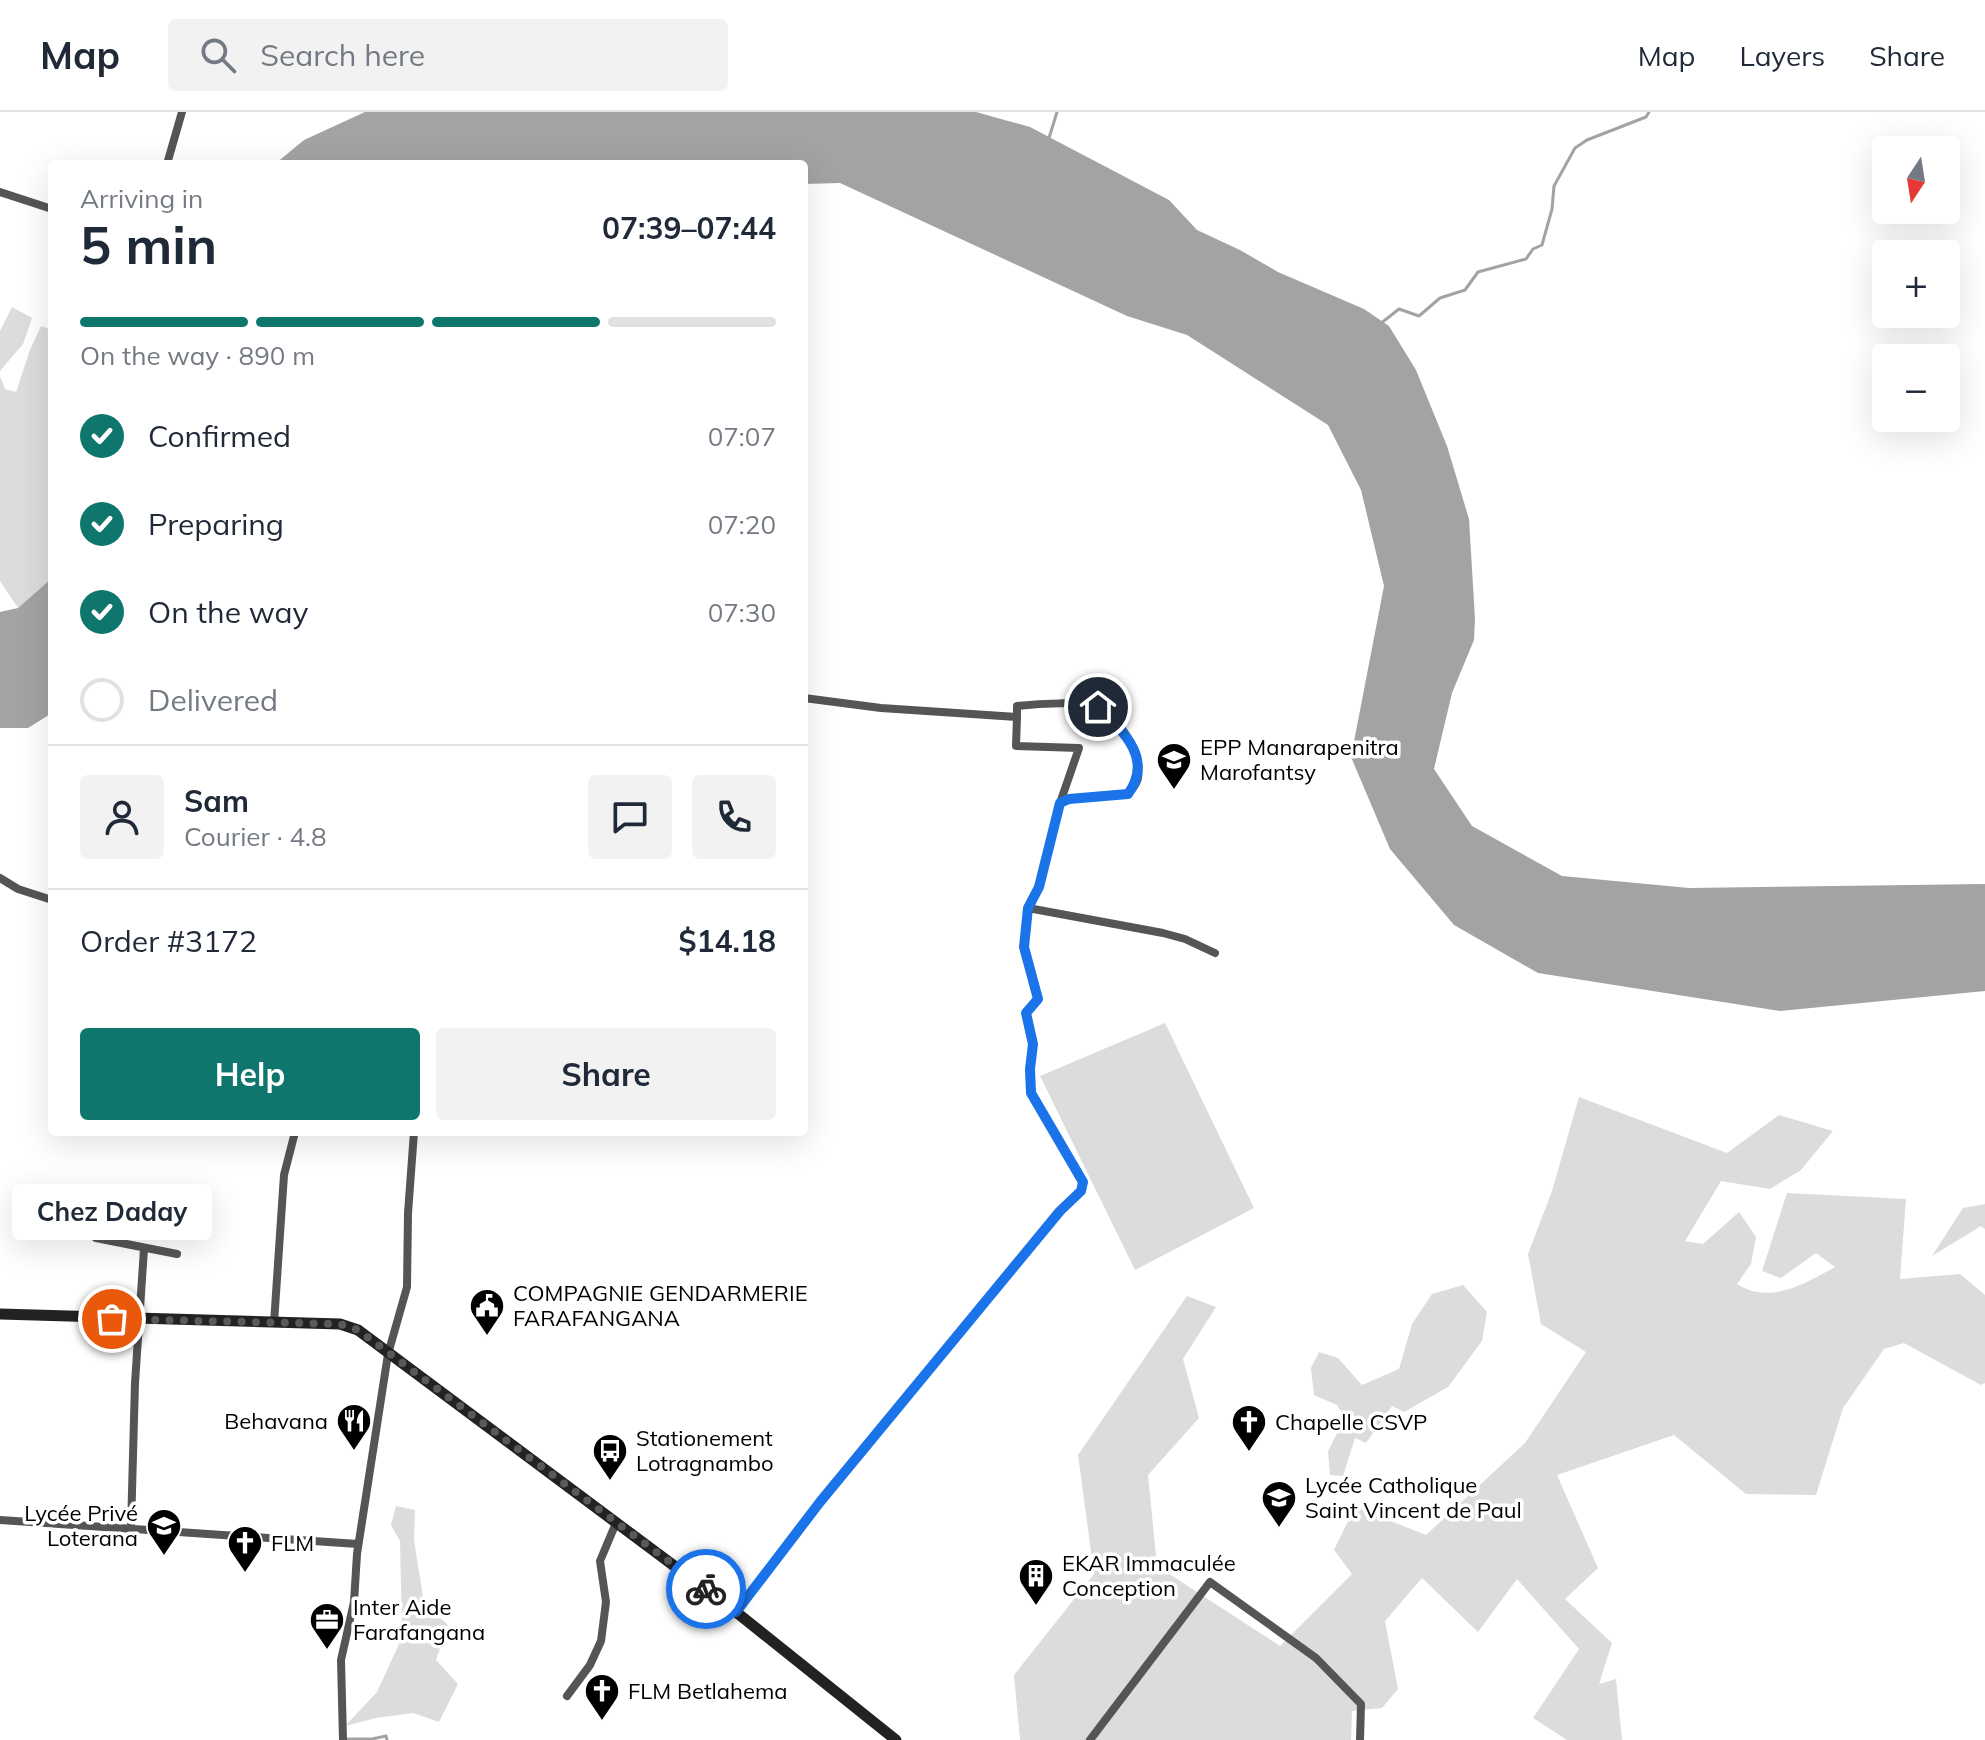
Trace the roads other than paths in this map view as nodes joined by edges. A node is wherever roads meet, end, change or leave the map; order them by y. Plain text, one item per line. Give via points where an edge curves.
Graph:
1 (182, 112) edge
2 (168, 160) edge
3 (0, 192) edge
4 (48, 208) edge
5 (808, 699) edge
6 (1017, 717) junction
7 (1060, 803) junction
8 (0, 878) edge
9 (48, 899) edge
10 (1028, 908) junction
11 (1215, 953) dead end
12 (294, 1136) edge
13 (414, 1136) edge
14 (96, 1238) dead end
15 (144, 1249) junction
16 (177, 1254) dead end
17 (0, 1314) edge
18 (140, 1320) junction
19 (274, 1323) junction
20 (388, 1354) junction
21 (0, 1520) edge
22 (616, 1523) junction
23 (131, 1528) junction
24 (358, 1544) junction
25 (736, 1612) junction
26 (567, 1696) dead end
27 (343, 1740) edge
28 (896, 1740) edge
29 (1090, 1740) edge
30 (1360, 1740) edge

1 - 2 street
3 - 4 street
5 - 6 street
6 - 7 street via 1016,746 1079,748
6 - 7 street via 1017,706 1098,707 1124,732 1138,758 1138,781 1128,794
7 - 10 street via 1039,887
8 - 9 street
10 - 11 street via 1163,933
10 - 25 street via 1024,947 1038,999 1026,1013 1033,1044 1031,1093 1072,1159 1083,1182 1081,1191 820,1502
12 - 19 street via 284,1175
13 - 20 street via 407,1287
14 - 15 street
15 - 16 street
15 - 18 street
17 - 18 main road
18 - 19 main road
18 - 23 street
19 - 20 main road via 340,1324 358,1330
20 - 22 main road
20 - 24 street
21 - 23 street
22 - 25 main road
22 - 26 street via 600,1561 606,1602 601,1641
23 - 24 street
24 - 27 street via 354,1602 341,1660
25 - 28 main road
29 - 30 street via 1210,1582 1316,1658 1361,1704

